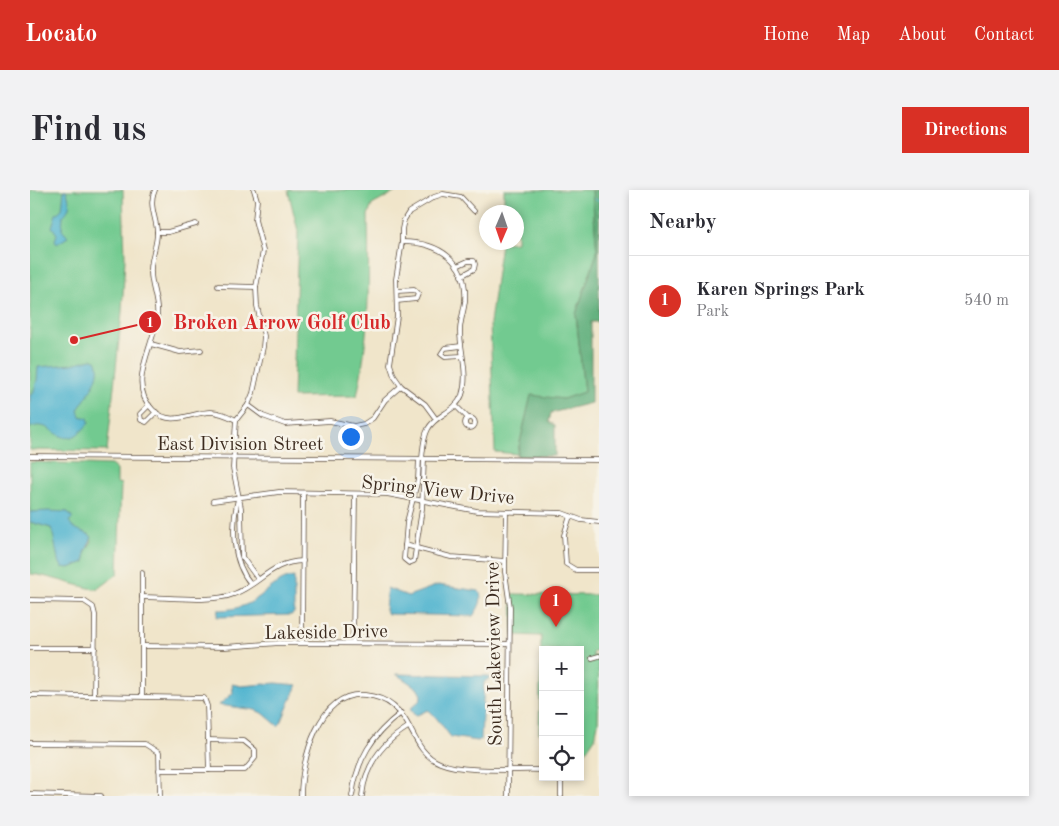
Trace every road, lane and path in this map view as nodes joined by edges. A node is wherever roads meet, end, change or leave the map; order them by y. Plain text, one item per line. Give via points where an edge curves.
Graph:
1 (155, 190) edge
2 (254, 190) edge
3 (474, 211) dead end
4 (196, 224) dead end
5 (157, 232) junction
6 (402, 242) junction
7 (457, 266) junction
8 (461, 276) junction
9 (218, 286) dead end
10 (256, 287) junction
11 (397, 291) junction
12 (397, 301) junction
13 (151, 344) junction
14 (461, 346) junction
15 (200, 350) dead end
16 (462, 356) junction
17 (401, 386) junction
18 (149, 405) junction
19 (248, 405) junction
20 (456, 406) junction
21 (156, 412) junction
22 (468, 418) dead end
23 (236, 420) junction
24 (436, 420) junction
25 (30, 456) edge
26 (233, 457) junction
27 (421, 459) junction
28 (599, 460) edge
29 (303, 493) junction
30 (355, 494) junction
31 (414, 498) junction
32 (238, 499) junction
33 (422, 499) junction
34 (212, 501) dead end
35 (506, 512) junction
36 (570, 516) junction
37 (599, 522) edge
38 (404, 545) junction
39 (416, 549) junction
40 (303, 561) junction
41 (505, 561) junction
42 (599, 570) edge
43 (142, 573) dead end
44 (258, 579) junction
45 (251, 584) junction
46 (142, 597) junction
47 (30, 600) edge
48 (302, 643) junction
49 (353, 644) junction
50 (509, 644) junction
51 (143, 646) junction
52 (30, 648) edge
53 (95, 648) junction
54 (599, 656) edge
55 (592, 658) dead end
56 (30, 695) edge
57 (94, 696) junction
58 (142, 696) junction
59 (401, 713) junction
60 (408, 727) junction
61 (208, 740) junction
62 (30, 743) edge
63 (508, 769) junction
64 (159, 770) junction
65 (209, 770) junction
66 (539, 770) edge
67 (561, 781) edge
68 (353, 788) junction
69 (363, 788) junction
70 (30, 794) edge
71 (101, 796) edge
72 (160, 796) edge
73 (301, 796) edge
74 (352, 796) edge
75 (362, 796) edge
76 (508, 796) edge
77 (561, 796) edge

1 - 5 street via 152,203
2 - 10 street via 257,200 255,220 263,251
3 - 6 street via 461,197 443,194 434,197 416,207 404,220
4 - 5 street
5 - 13 street via 150,271 158,316
6 - 7 street via 436,247
6 - 11 street via 397,266
7 - 8 street
7 - 8 street via 472,260 475,264 474,269
8 - 14 street via 465,300
9 - 10 street
10 - 19 street via 264,336
11 - 12 street
11 - 12 street via 414,290 418,294 416,299
12 - 17 street via 390,364
13 - 15 street via 180,352
13 - 18 street via 141,378 143,396
14 - 16 street
14 - 16 street via 445,348 441,354 445,357
16 - 20 street via 464,389
17 - 19 street via 372,418 354,426 330,421 285,424 263,416
17 - 24 street via 425,404
18 - 21 street
18 - 21 street via 140,414 141,420 146,422
19 - 23 street
20 - 22 street
20 - 24 street
21 - 23 street via 172,419 213,412
23 - 26 street
24 - 27 street via 426,431
25 - 26 street, East Division Street
26 - 27 street, East Division Street
26 - 32 street
27 - 28 street, East Division Street
27 - 31 street
27 - 33 street
29 - 30 street, Spring View Drive
29 - 32 street, Spring View Drive via 268,493
29 - 40 street
30 - 31 street, Spring View Drive
30 - 49 street
31 - 33 street, Spring View Drive
31 - 38 street
32 - 34 street, Spring View Drive
32 - 44 street via 242,557
32 - 45 street via 236,557 242,575
33 - 35 street, Spring View Drive via 461,509
33 - 39 street
35 - 36 street, Spring View Drive
35 - 41 street, South Lakeview Drive
36 - 37 street, Spring View Drive
36 - 42 street via 564,535 566,564 576,570
38 - 39 street
38 - 39 street via 404,559 409,563 414,561
39 - 41 street via 470,560
40 - 44 street via 277,566
40 - 48 street
41 - 50 street, South Lakeview Drive via 510,607
43 - 46 street
44 - 45 street
45 - 46 street via 225,597
46 - 51 street
47 - 53 street via 88,602 95,614
48 - 49 street, Lakeside Drive
48 - 51 street, Lakeside Drive via 224,647
49 - 50 street, Lakeside Drive
50 - 63 street, South Lakeview Drive
51 - 58 street
52 - 53 street
53 - 57 street
54 - 55 street
56 - 57 street
57 - 58 street
58 - 61 street via 204,698
59 - 60 street
59 - 68 street via 367,746
59 - 73 street via 385,700 373,696 361,695 337,702 322,718 317,729 302,771
60 - 63 street via 424,752 440,763 460,768
60 - 69 street via 382,747 373,760
61 - 65 street
61 - 65 street via 244,741 255,750 254,758 244,770
62 - 64 street via 145,744 159,753
63 - 66 street
63 - 76 street, South Lakeview Drive
64 - 65 street
64 - 72 street
67 - 77 street
68 - 69 street
68 - 74 street
69 - 75 street
70 - 71 street

